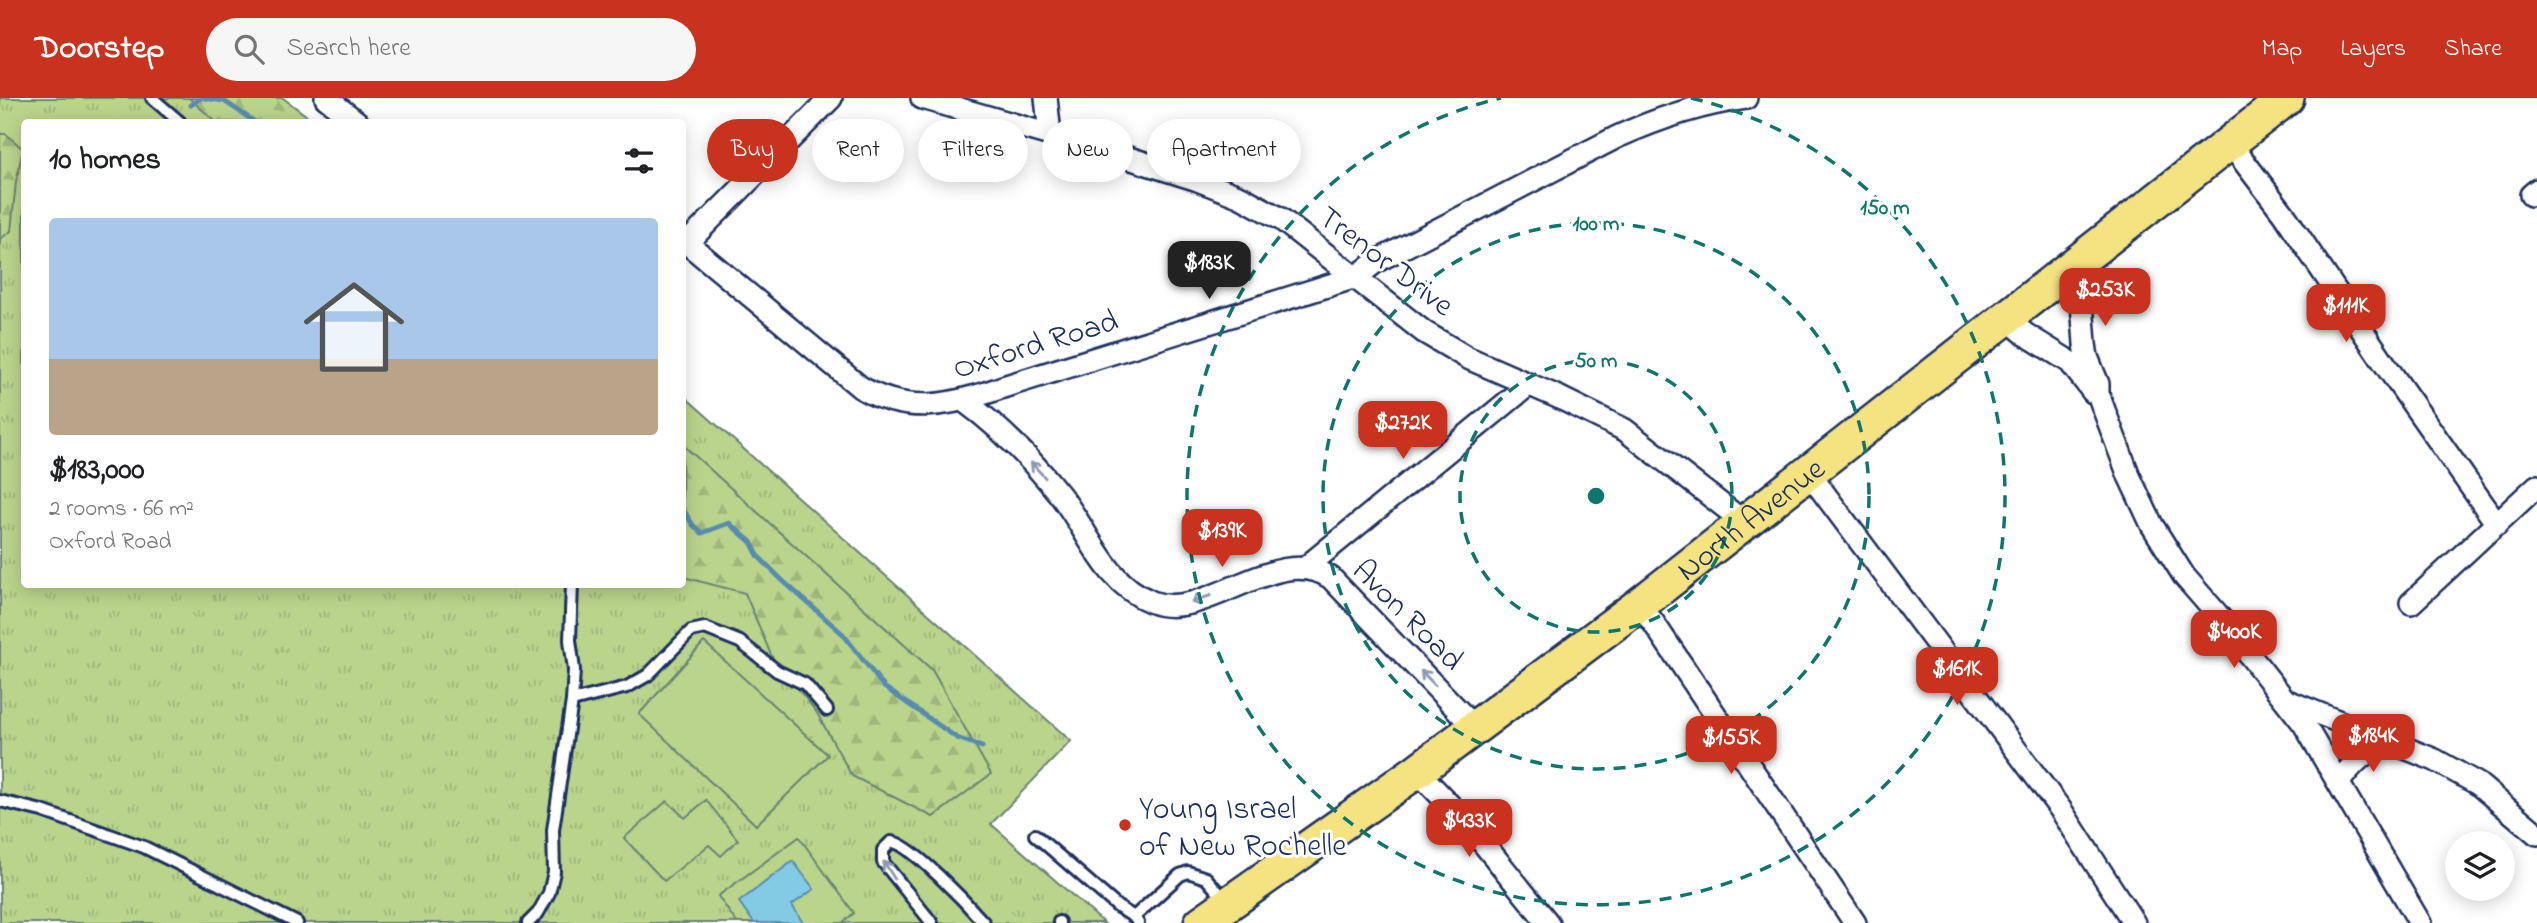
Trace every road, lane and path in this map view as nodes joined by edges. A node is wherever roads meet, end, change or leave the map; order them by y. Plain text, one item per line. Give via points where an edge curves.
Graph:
1 (152, 98) edge
2 (326, 98) edge
3 (831, 98) edge
4 (922, 98) edge
5 (994, 98) edge
6 (1046, 98) edge
7 (1746, 98) edge
8 (2287, 98) edge
9 (965, 110) junction
10 (177, 119) edge
11 (353, 119) edge
12 (1048, 119) edge
13 (1042, 132) edge
14 (2229, 142) junction
15 (1133, 160) edge
16 (686, 240) edge
17 (686, 242) edge
18 (2079, 261) junction
19 (1356, 277) junction
20 (2005, 317) junction
21 (1527, 386) junction
22 (2098, 394) junction
23 (964, 401) junction
24 (1808, 472) junction
25 (2537, 486) edge
26 (1744, 522) junction
27 (2497, 524) junction
28 (1305, 568) junction
29 (572, 588) edge
30 (2411, 603) dead end
31 (1639, 605) junction
32 (2283, 699) junction
33 (572, 701) junction
34 (827, 710) dead end
35 (1475, 728) junction
36 (2389, 741) junction
37 (1417, 771) junction
38 (2339, 782) junction
39 (0, 801) edge
40 (2537, 834) edge
41 (1035, 835) dead end
42 (1227, 903) junction
43 (1136, 920) edge
44 (297, 923) edge
45 (528, 923) edge
46 (932, 923) edge
47 (984, 923) edge
48 (1201, 923) edge
49 (1548, 923) edge
50 (1855, 923) edge
51 (2134, 923) edge
52 (2420, 923) edge

1 - 10 lane
2 - 11 street
3 - 16 street
4 - 9 street, Trenor Drive
5 - 9 street
6 - 12 street
7 - 19 street, Oxford Road via 1697,106 1654,120 1377,261
8 - 14 main road, North Avenue
9 - 13 street, Trenor Drive
14 - 18 main road, North Avenue
14 - 27 street via 2284,214
15 - 19 street, Trenor Drive via 1241,197 1281,219
17 - 23 street, Oxford Road via 875,396 915,406
18 - 20 main road, North Avenue
18 - 22 street via 2085,344
19 - 21 street, Trenor Drive via 1424,332
19 - 23 street, Oxford Road
20 - 22 street via 2070,362
20 - 24 main road, North Avenue
21 - 26 street, Trenor Drive via 1625,430
21 - 28 street
22 - 32 street via 2152,526 2184,576
28 -> 23 street, Avon Road via 1271,573 1169,607 1133,594 1113,576 1042,473 990,420
24 - 26 main road, North Avenue
24 - 51 street via 2061,810
25 - 27 street
26 - 31 main road, North Avenue
27 - 30 street
35 -> 28 street, Avon Road via 1331,579
29 - 33 lane
31 - 35 main road, North Avenue
31 - 50 street
32 - 36 street
32 - 38 street
33 - 34 lane via 627,687 648,675 691,631 705,628 740,642 777,671 805,684
33 - 45 lane via 553,830 554,872 549,893
35 - 37 main road, North Avenue
36 - 38 street via 2369,749
36 - 40 street via 2477,784
37 - 42 main road, North Avenue
37 - 49 street via 1466,822
38 - 52 street
39 - 44 lane via 144,847
41 - 43 lane
42 - 43 lane via 1206,878 1188,872
42 - 48 main road, North Avenue
46 -> 47 lane via 883,862 883,850 891,842 897,841 915,855

